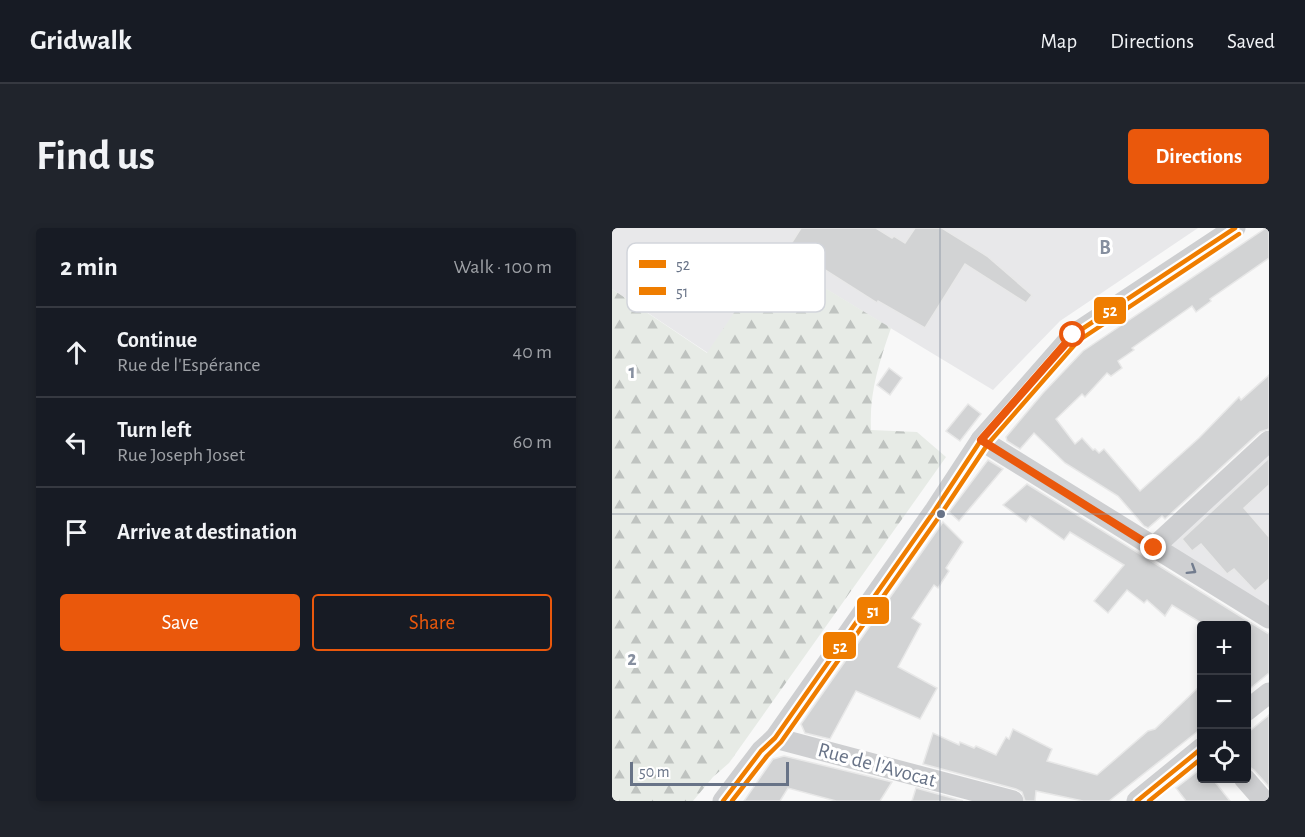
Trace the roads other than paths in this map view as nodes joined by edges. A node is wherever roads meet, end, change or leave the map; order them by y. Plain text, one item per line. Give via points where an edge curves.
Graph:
1 (1235, 228) edge
2 (981, 440) junction
3 (1269, 441) edge
4 (1154, 548) junction
5 (1269, 618) edge
6 (1269, 693) edge
7 (1251, 707) edge
8 (776, 738) junction
9 (1197, 752) edge
10 (1248, 783) edge
11 (723, 801) edge
12 (1013, 801) edge
13 (1137, 801) edge
14 (1264, 801) edge

1 - 2 street via 1073,335
2 - 4 street
2 - 8 street
3 - 4 street
4 -> 5 street
6 - 7 street
8 - 11 street via 760,751
8 - 12 street, Rue de l'Avocat
9 - 13 street
10 - 14 street

